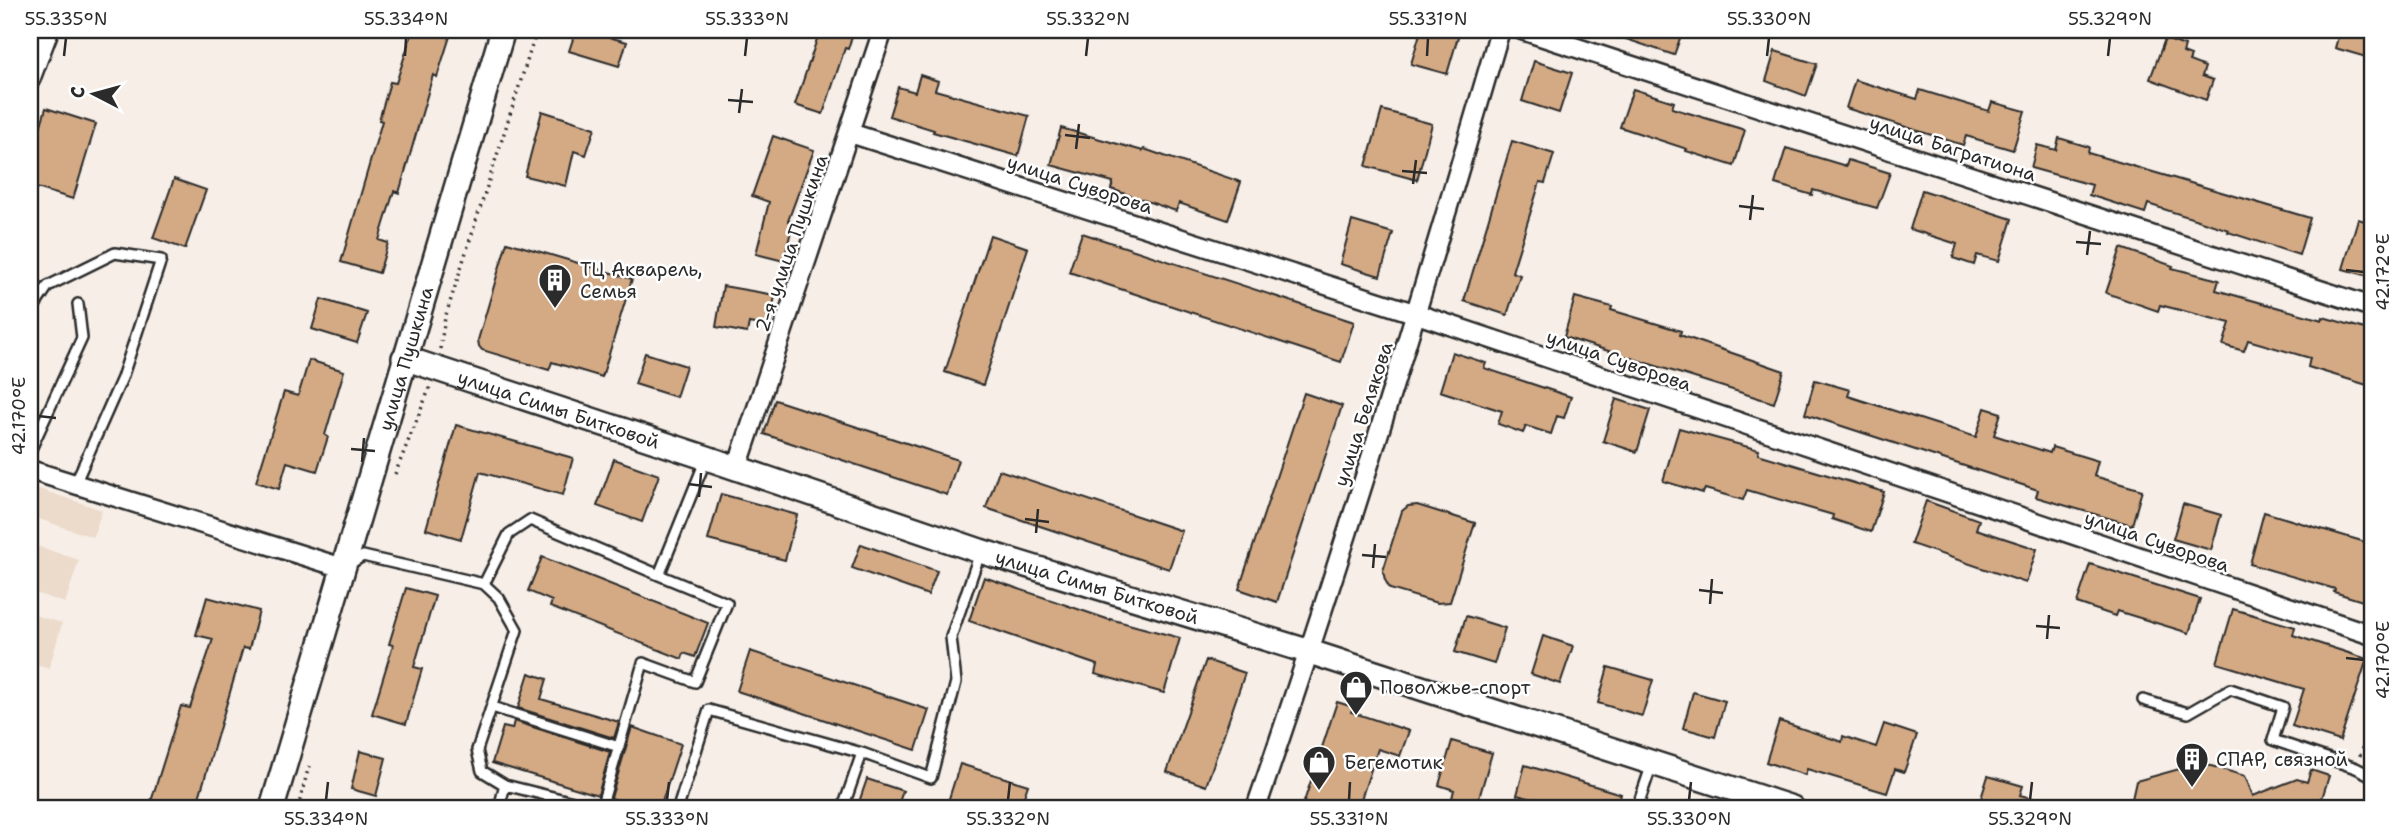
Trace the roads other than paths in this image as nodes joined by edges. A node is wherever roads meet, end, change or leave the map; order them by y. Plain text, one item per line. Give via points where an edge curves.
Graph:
1 (49, 30) edge
2 (503, 30) edge
3 (883, 30) edge
4 (1500, 30) edge
5 (1522, 30) edge
6 (30, 80) edge
7 (850, 133) junction
8 (78, 304) dead end
9 (2372, 307) edge
10 (30, 313) edge
11 (1417, 314) junction
12 (404, 358) junction
13 (30, 451) edge
14 (707, 458) junction
15 (737, 468) junction
16 (30, 470) edge
17 (75, 484) junction
18 (980, 551) junction
19 (342, 568) junction
20 (659, 575) junction
21 (484, 584) junction
22 (2372, 635) edge
23 (1310, 652) junction
24 (2143, 700) dead end
25 (492, 707) junction
26 (619, 747) junction
27 (862, 753) junction
28 (1652, 764) junction
29 (2372, 776) edge
30 (505, 785) junction
31 (272, 808) edge
32 (499, 808) edge
33 (599, 808) edge
34 (678, 808) edge
35 (843, 808) edge
36 (1256, 808) edge
37 (1636, 808) edge
38 (1792, 808) edge

1 - 6 street
2 - 12 street, улица Пушкина
3 - 7 street, 2-я улица Пушкина
4 - 11 street, улица Белякова
5 - 9 street, улица Багратиона
7 - 11 street, улица Суворова
7 - 15 street, 2-я улица Пушкина
8 - 13 lane via 82,338
10 - 17 lane via 48,286 115,253 161,260 122,379
11 - 22 street, улица Суворова
11 - 23 street, улица Белякова
12 - 14 street, улица Симы Битковой
12 - 19 street, улица Пушкина
14 - 15 street, улица Симы Битковой
14 - 20 lane
15 - 18 street, улица Симы Битковой
16 - 17 street
17 - 19 street
18 - 23 street, улица Симы Битковой
18 - 27 lane via 951,637 956,682 931,778
19 - 21 lane via 363,556
19 - 31 street, улица Пушкина
20 - 21 lane via 530,520 509,534
20 - 26 lane via 727,603 695,682 643,663
21 - 25 lane via 499,598 517,630
23 - 28 street, улица Симы Битковой
23 - 36 street, улица Белякова
24 - 29 lane via 2188,713 2230,689 2283,707 2273,740
25 - 26 lane
25 - 30 lane via 477,750 482,771
26 - 33 lane
27 - 34 lane via 709,710
27 - 35 lane
28 - 37 lane
28 - 38 street, улица Симы Битковой
30 - 32 lane
30 - 33 lane

